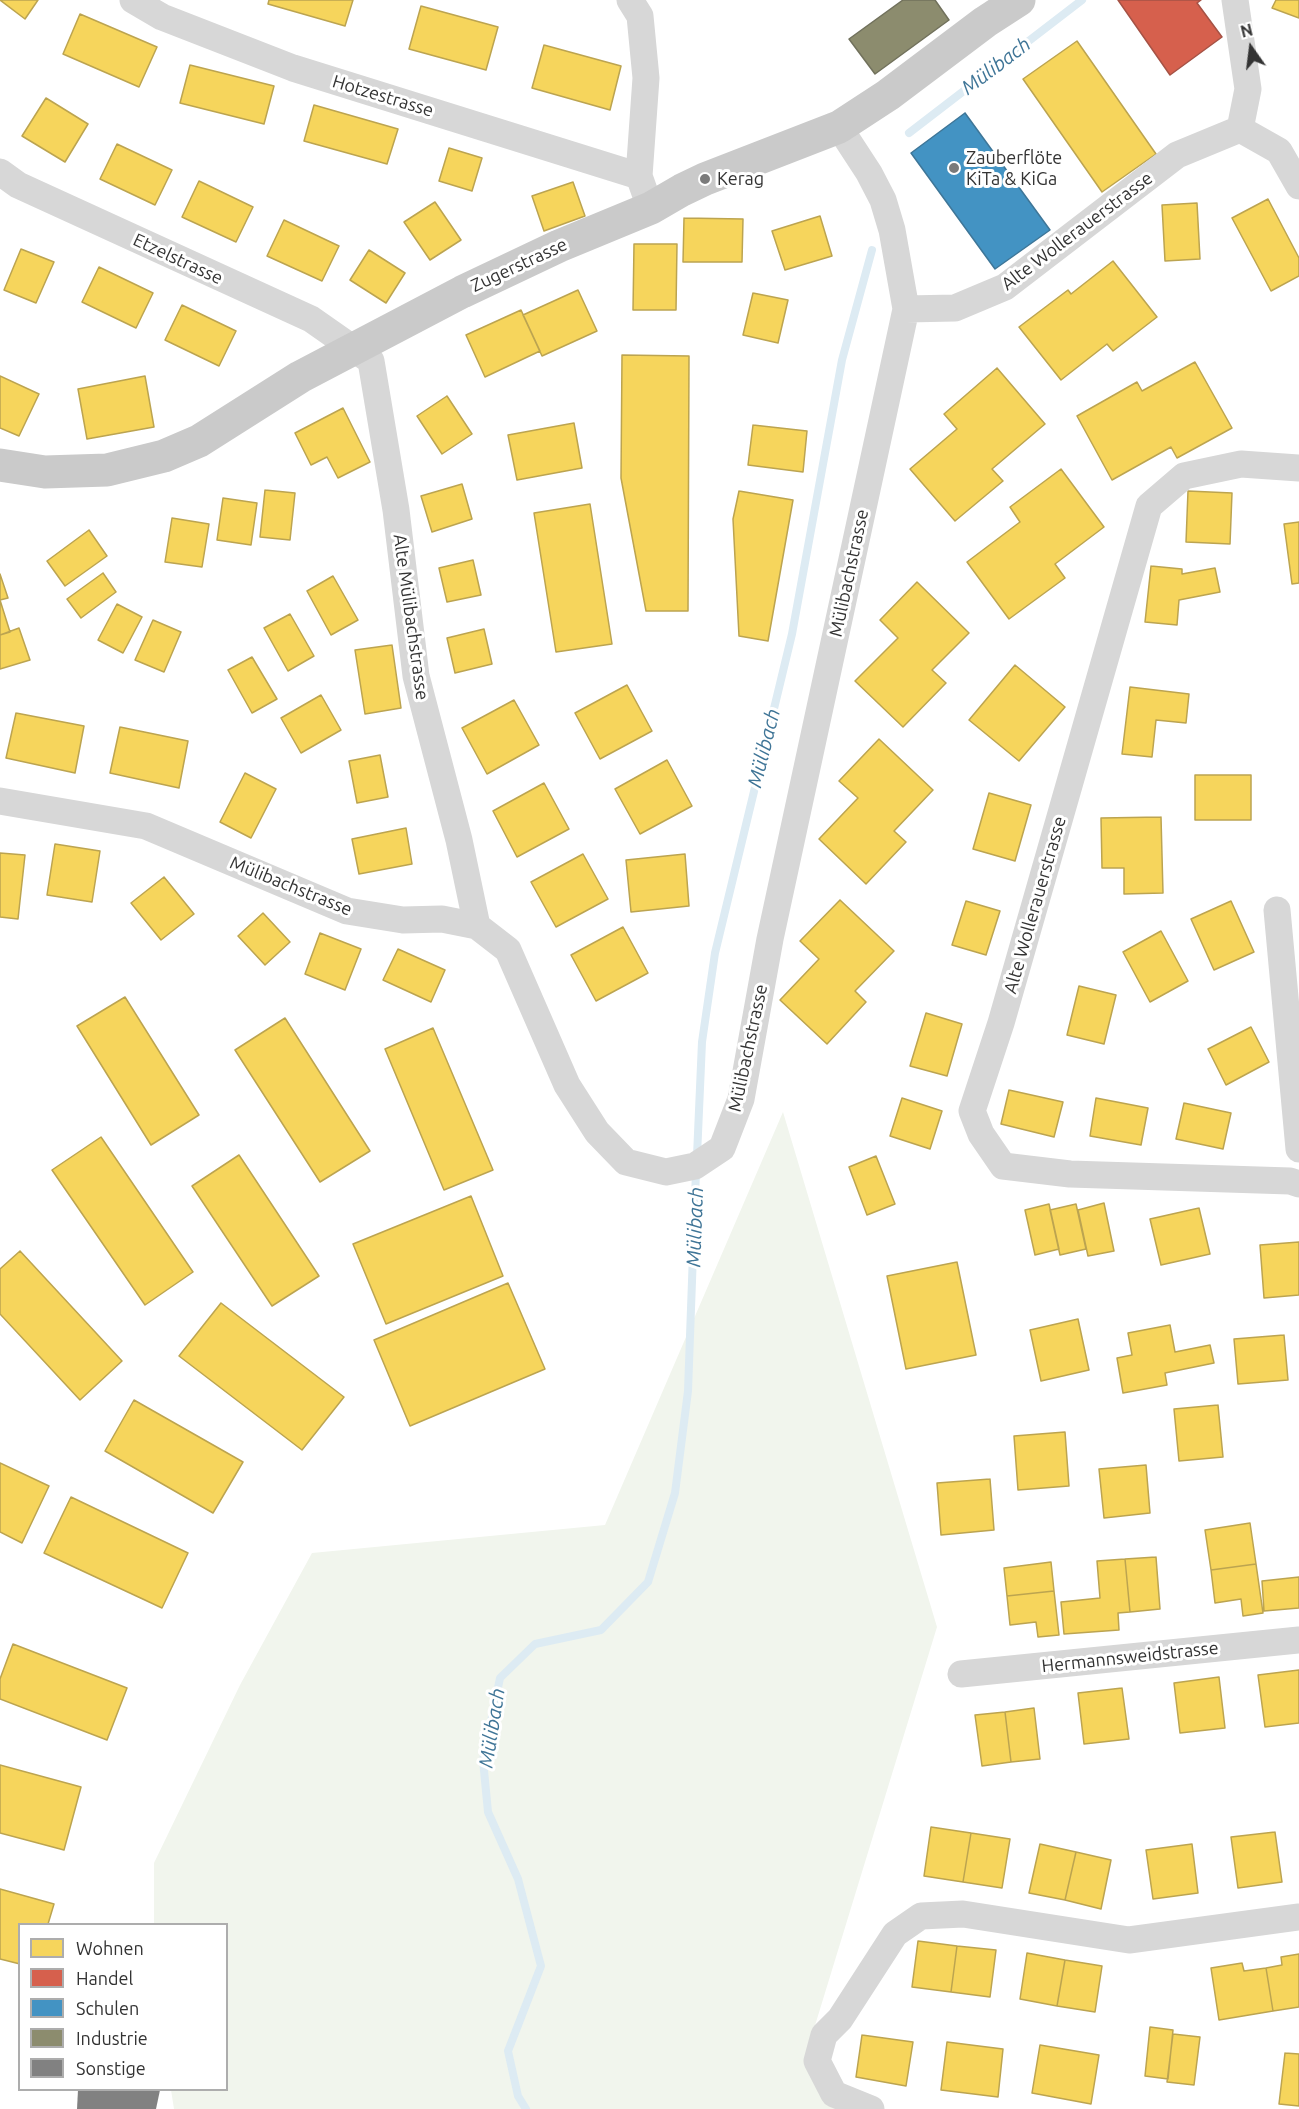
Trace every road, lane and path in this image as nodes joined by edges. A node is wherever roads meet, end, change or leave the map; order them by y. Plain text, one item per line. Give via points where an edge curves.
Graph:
1 (133, 0) edge
2 (630, 0) edge
3 (1019, 0) edge
4 (1235, 0) edge
5 (839, 127) junction
6 (1240, 129) junction
7 (0, 172) edge
8 (639, 176) junction
9 (1299, 186) edge
10 (651, 208) junction
11 (906, 309) junction
12 (355, 349) junction
13 (0, 465) edge
14 (1299, 468) edge
15 (0, 801) edge
16 (1277, 910) dead end
17 (477, 926) junction
18 (1299, 1149) edge
19 (1299, 1184) edge
20 (1299, 1640) edge
21 (962, 1674) dead end
22 (1299, 1917) edge
23 (871, 2109) edge

1 - 8 street, Hotzestrasse via 162,17 293,68
2 - 8 street via 640,16 646,78
3 - 5 main road, Zugerstrasse
4 - 6 street via 1248,89
5 - 10 main road, Zugerstrasse via 705,179
5 - 11 street, Mülibachstrasse via 883,200
6 - 9 street via 1279,151
6 - 11 street, Alte Wollerauerstrasse via 1177,155 1005,287 955,308
7 - 12 street, Etzelstrasse via 18,185 311,319
8 - 10 street
10 - 12 main road, Zugerstrasse via 462,292
11 - 17 street, Mülibachstrasse via 770,939 741,1099 722,1148 695,1166 666,1172 626,1162 597,1132 567,1085 508,950
12 - 13 main road, Zugerstrasse via 300,377 200,441 164,456 107,470 45,472
12 - 17 street, Alte Mülibachstrasse via 371,361 396,510 416,676
14 - 19 street, Alte Wollerauerstrasse via 1241,464 1184,476 1149,506 1001,1023 972,1111 981,1134 1003,1166
15 - 17 street, Mülibachstrasse via 146,826 347,911
16 - 18 street
20 - 21 street, Hermannsweidstrasse
22 - 23 street via 1129,1940 963,1914 921,1916 895,1934 840,2019 824,2035 817,2061 834,2094

